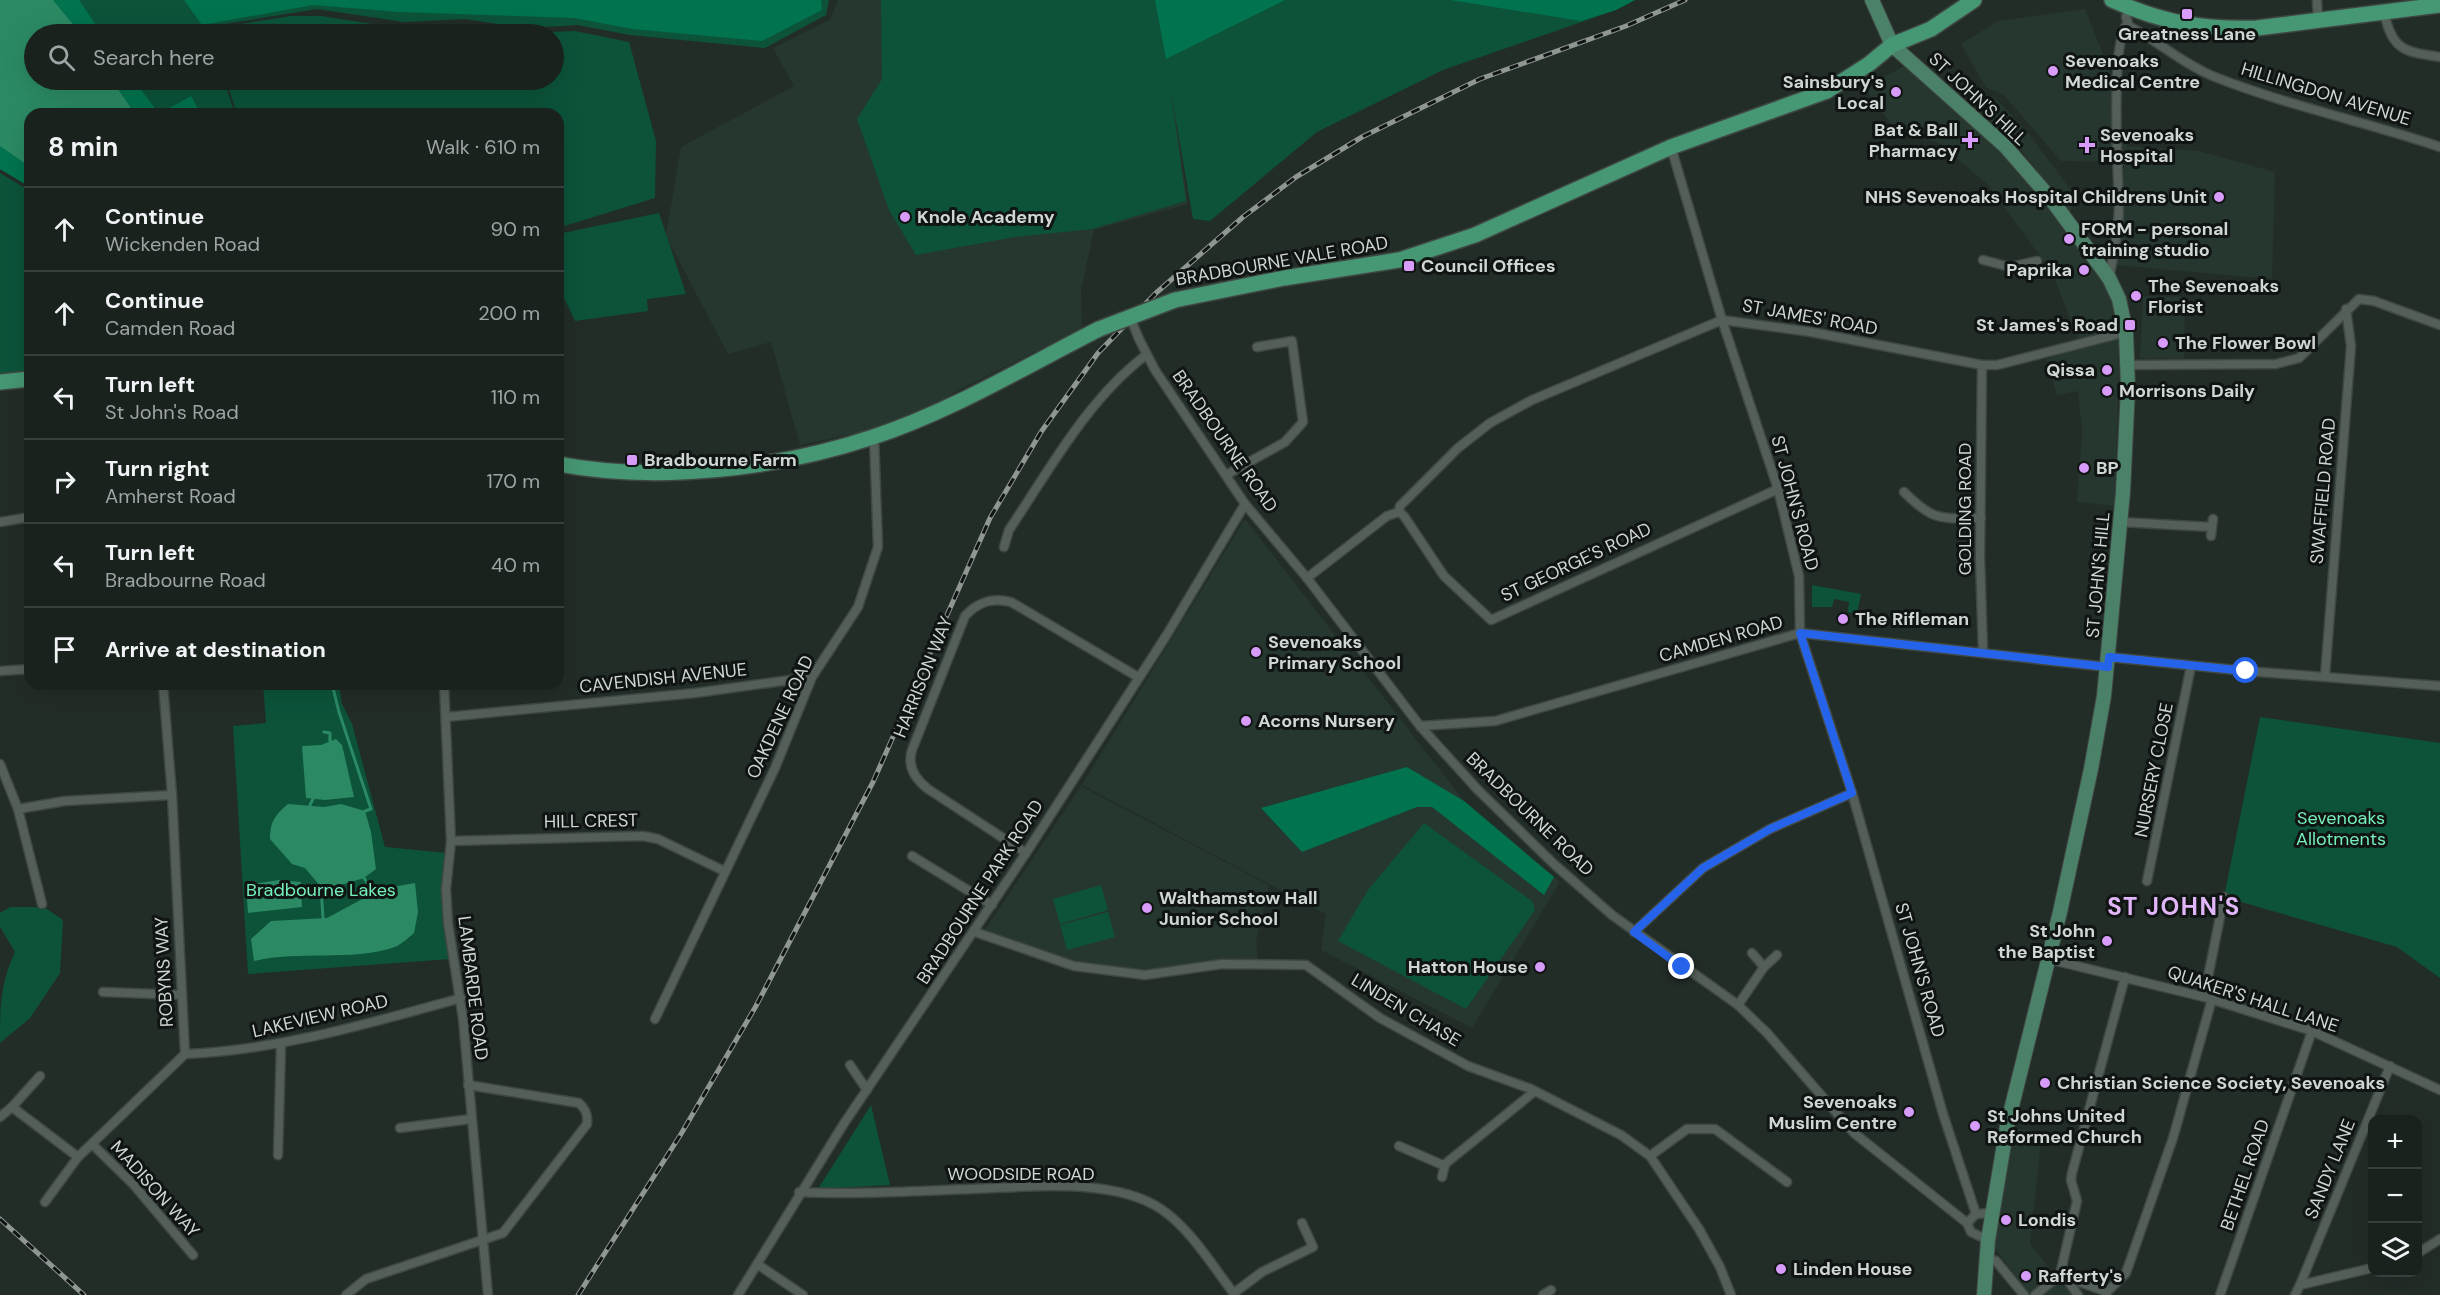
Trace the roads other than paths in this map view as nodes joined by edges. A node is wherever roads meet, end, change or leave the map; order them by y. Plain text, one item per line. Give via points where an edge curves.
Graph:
1 (1872, 0) edge
2 (1974, 0) edge
3 (2318, 0) edge
4 (2120, 3) edge
5 (2440, 5) edge
6 (2384, 12) junction
7 (2318, 20) junction
8 (2127, 24) junction
9 (1892, 45) junction
10 (2440, 57) edge
11 (1671, 147) junction
12 (2440, 147) edge
13 (1983, 260) dead end
14 (2037, 261) dead end
15 (2109, 278) junction
16 (2346, 309) junction
17 (1130, 317) junction
18 (1722, 320) junction
19 (2440, 325) edge
20 (2126, 332) junction
21 (1257, 347) dead end
22 (1146, 355) junction
23 (1982, 365) junction
24 (2128, 365) junction
25 (24, 380) edge
26 (0, 382) edge
27 (874, 437) junction
28 (564, 465) edge
29 (1226, 475) junction
30 (1778, 489) junction
31 (1904, 492) dead end
32 (1245, 504) junction
33 (1399, 512) junction
34 (24, 518) edge
35 (1981, 518) junction
36 (0, 522) edge
37 (2121, 522) junction
38 (2212, 527) dead end
39 (1004, 547) dead end
40 (1307, 578) junction
41 (1800, 633) junction
42 (1983, 653) junction
43 (2108, 662) junction
44 (2191, 666) junction
45 (24, 669) edge
46 (0, 671) edge
47 (2325, 676) junction
48 (812, 677) junction
49 (1138, 677) junction
50 (2440, 686) edge
51 (163, 690) edge
52 (444, 690) edge
53 (446, 717) junction
54 (1420, 726) junction
55 (0, 764) edge
56 (1852, 793) junction
57 (172, 795) junction
58 (18, 809) junction
59 (451, 841) junction
60 (1026, 853) junction
61 (912, 856) dead end
62 (724, 871) junction
63 (2147, 881) dead end
64 (2224, 897) dead end
65 (42, 904) dead end
66 (992, 905) junction
67 (975, 932) junction
68 (1634, 932) junction
69 (1752, 952) dead end
70 (1778, 955) dead end
71 (2049, 959) junction
72 (1764, 967) junction
73 (2125, 977) junction
74 (103, 992) dead end
75 (182, 995) junction
76 (461, 998) junction
77 (2208, 998) junction
78 (1738, 1005) junction
79 (655, 1019) dead end
80 (2312, 1031) junction
81 (281, 1045) junction
82 (185, 1054) junction
83 (850, 1065) dead end
84 (2390, 1066) junction
85 (40, 1076) dead end
86 (468, 1085) junction
87 (867, 1090) junction
88 (2440, 1090) edge
89 (1535, 1091) junction
90 (12, 1107) junction
91 (0, 1117) edge
92 (471, 1119) junction
93 (400, 1128) dead end
94 (92, 1144) junction
95 (1399, 1146) dead end
96 (278, 1155) dead end
97 (1650, 1156) junction
98 (78, 1157) junction
99 (1445, 1166) junction
100 (1442, 1177) dead end
101 (1787, 1182) dead end
102 (799, 1192) junction
103 (45, 1202) dead end
104 (1992, 1213) junction
105 (1976, 1214) junction
106 (1302, 1223) dead end
107 (1967, 1223) junction
108 (484, 1239) junction
109 (2440, 1239) edge
110 (1988, 1240) junction
111 (2422, 1250) edge
112 (193, 1255) dead end
113 (1987, 1258) junction
114 (757, 1264) junction
115 (2368, 1269) edge
116 (2063, 1277) junction
117 (2300, 1285) junction
118 (1551, 1290) dead end
119 (1235, 1294) edge
120 (346, 1295) edge
121 (488, 1295) edge
122 (738, 1295) edge
123 (803, 1295) edge
124 (1543, 1295) edge
125 (1731, 1295) edge
126 (1984, 1295) edge
127 (2024, 1295) edge
128 (2035, 1295) edge
129 (2078, 1295) edge
130 (2220, 1295) edge
131 (2295, 1295) edge

1 - 9 main road
2 - 9 highway, BRADBOURNE VALE ROAD via 1932,29
3 - 7 street
4 - 7 highway via 2149,17 2213,28 2257,28
4 - 8 street
5 - 6 highway
6 - 7 highway
6 - 10 street via 2391,39 2400,46
8 - 12 street, HILLINGDON AVENUE via 2183,63 2215,77
8 - 15 street via 2119,63 2117,225
9 - 11 highway, BRADBOURNE VALE ROAD via 1827,91
9 - 15 main road, ST JOHN'S HILL via 2005,146 2051,199
11 - 17 highway, BRADBOURNE VALE ROAD, bridge via 1509,222 1399,260 1174,300
11 - 18 street, ST JOHN'S ROAD
13 - 14 street via 2010,267
15 - 20 main road, ST JOHN'S HILL via 2119,299
16 - 19 street via 2359,299 2374,301
16 - 24 street via 2299,358 2276,364
16 - 47 street, SWAFFIELD ROAD via 2351,346
17 - 22 street, BRADBOURNE ROAD, bridge
17 - 27 highway, BRADBOURNE VALE ROAD, bridge
18 - 23 street, ST JAMES' ROAD via 1811,332
18 - 30 street, ST JOHN'S ROAD
18 - 33 street, ST JAMES' ROAD via 1532,400 1490,423 1458,448 1400,506
20 - 23 street, ST JAMES' ROAD via 1997,365
20 - 24 main road, ST JOHN'S HILL
21 - 29 street via 1292,341 1303,422 1285,442
22 - 29 street, BRADBOURNE ROAD
22 - 39 street via 1125,370 1086,415 1009,530
23 - 35 street, GOLDING ROAD
24 - 37 main road, ST JOHN'S HILL
25 - 26 highway
27 - 28 highway, BRADBOURNE VALE ROAD via 811,455 739,467 674,471 588,470
27 - 48 street, OAKDENE ROAD via 878,547 858,607
29 - 32 street, BRADBOURNE ROAD
30 - 33 street, ST GEORGE'S ROAD via 1491,620 1444,576
30 - 41 street, ST JOHN'S ROAD via 1799,576
31 - 35 street via 1923,511 1937,518
32 - 40 street, BRADBOURNE ROAD
32 - 49 street, BRADBOURNE PARK ROAD
33 - 40 street via 1387,516
34 - 36 street
35 - 42 street, GOLDING ROAD
37 - 38 street
37 - 43 main road, ST JOHN'S HILL
40 - 54 street, BRADBOURNE ROAD
41 - 42 street, CAMDEN ROAD
41 - 54 street, CAMDEN ROAD via 1495,721
41 - 56 street, ST JOHN'S ROAD
42 - 43 street, CAMDEN ROAD
43 - 44 street, CAMDEN ROAD
43 - 71 main road, ST JOHN'S HILL via 2091,769
44 - 47 street, CAMDEN ROAD
44 - 63 street, NURSERY CLOSE
45 - 46 street
47 - 50 street, CAMDEN ROAD
48 - 53 street, CAVENDISH AVENUE via 694,693
48 - 62 street, OAKDENE ROAD via 775,768
49 - 60 street, BRADBOURNE PARK ROAD
49 - 60 street, HARRISON WAY via 1011,602 984,602 965,616 912,750 910,765 928,789
51 - 57 street, ROBYNS WAY
52 - 53 street, LAMBARDE ROAD
53 - 59 street, LAMBARDE ROAD
54 - 68 street, BRADBOURNE ROAD via 1555,865
55 - 58 street
56 - 68 street via 1770,829 1703,868
56 - 105 street, ST JOHN'S ROAD via 1943,1114
57 - 58 street via 65,801
57 - 75 street, ROBYNS WAY
58 - 65 street
59 - 62 street, HILL CREST via 643,836 658,839
59 - 76 street, LAMBARDE ROAD via 446,889 448,923
60 - 66 street, BRADBOURNE PARK ROAD
61 - 66 street
62 - 79 street, OAKDENE ROAD
64 - 77 street
66 - 67 street, BRADBOURNE PARK ROAD
67 - 87 street, BRADBOURNE PARK ROAD
67 - 89 street, LINDEN CHASE via 1074,966 1145,975 1222,964 1306,965 1399,1028 1468,1066
68 - 78 street, BRADBOURNE ROAD
69 - 72 street
70 - 72 street
71 - 73 street, QUAKER'S HALL LANE
71 - 104 main road, ST JOHN'S HILL via 2007,1126
72 - 78 street
73 - 77 street, QUAKER'S HALL LANE
73 - 116 street via 2072,1173 2077,1201
74 - 75 street
75 - 82 street, ROBYNS WAY
76 - 81 street, LAKEVIEW ROAD
76 - 86 street, LAMBARDE ROAD
77 - 80 street, QUAKER'S HALL LANE
77 - 116 street via 2173,1138 2126,1273 2107,1292
78 - 107 street, BRADBOURNE ROAD via 1854,1133
80 - 84 street, QUAKER'S HALL LANE
80 - 130 street, BETHEL ROAD
81 - 82 street, LAKEVIEW ROAD
81 - 96 street
82 - 94 street
83 - 87 street
84 - 88 street, QUAKER'S HALL LANE
84 - 117 street, SANDY LANE
85 - 90 street
86 - 92 street, LAMBARDE ROAD
86 - 108 street via 573,1101 584,1107 588,1116 587,1124 502,1233
87 - 102 street, BRADBOURNE PARK ROAD
89 - 97 street, LINDEN CHASE via 1621,1135
89 - 99 street
90 - 91 street
90 - 98 street
92 - 93 street
92 - 108 street, LAMBARDE ROAD
94 - 98 street
94 - 112 street, MADISON WAY
95 - 99 street
97 - 101 street via 1687,1129 1715,1129
97 - 125 street, LINDEN CHASE via 1699,1229
98 - 103 street
99 - 100 street
102 - 114 street, BRADBOURNE PARK ROAD
102 - 119 street, WOODSIDE ROAD via 1031,1187 1112,1192 1160,1209 1178,1223
104 - 105 street
104 - 110 main road, ST JOHN'S HILL
105 - 107 street
106 - 119 street via 1313,1247 1262,1272
107 - 110 street, BRADBOURNE ROAD via 1971,1232
108 - 120 street via 366,1279
108 - 121 street, LAMBARDE ROAD
109 - 111 street
110 - 113 main road, ST JOHN'S HILL
113 - 126 main road, ST JOHN'S HILL
113 - 127 street via 1996,1261
114 - 122 street, BRADBOURNE PARK ROAD
114 - 123 street
115 - 117 street
116 - 128 street
116 - 129 street
117 - 131 street, SANDY LANE
118 - 124 street

